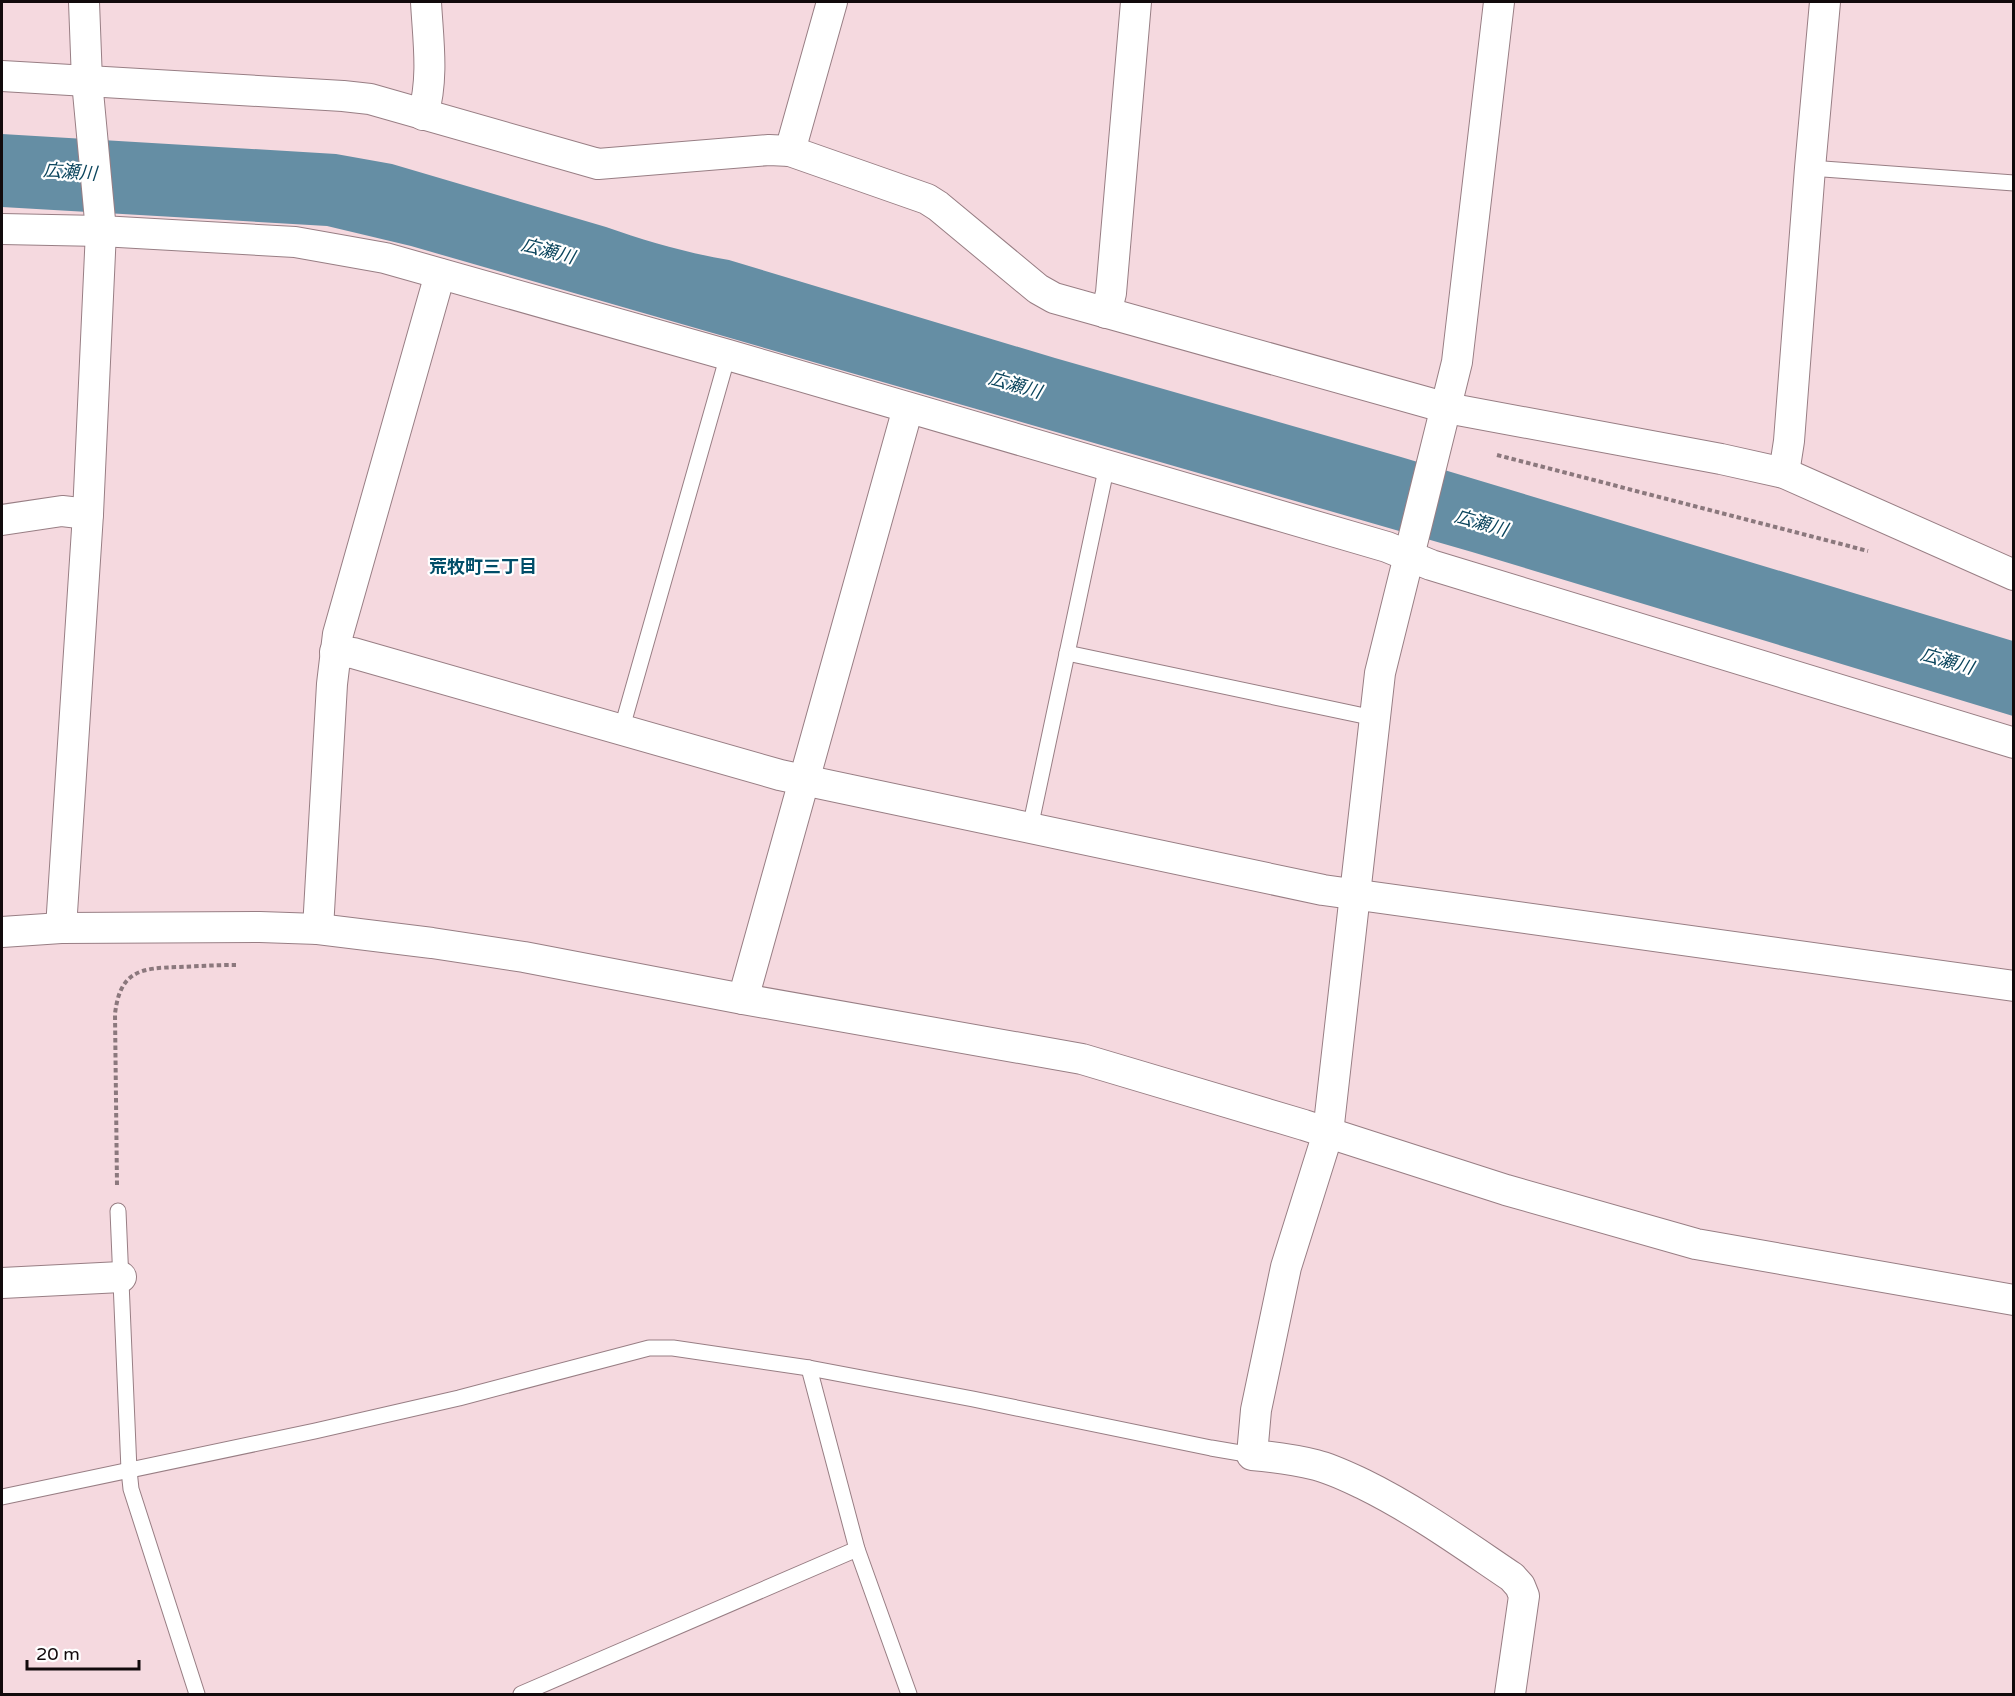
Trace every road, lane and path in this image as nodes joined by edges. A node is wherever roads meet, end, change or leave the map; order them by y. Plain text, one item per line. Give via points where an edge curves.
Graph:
1 (84, 2) edge
2 (426, 2) edge
3 (832, 2) edge
4 (1136, 2) edge
5 (1499, 2) edge
6 (1826, 2) edge
7 (2, 76) edge
8 (87, 81) junction
9 (423, 115) junction
10 (790, 151) junction
11 (1810, 168) junction
12 (2013, 183) edge
13 (2, 229) edge
14 (101, 231) junction
15 (440, 274) junction
16 (1106, 313) junction
17 (728, 355) junction
18 (908, 408) junction
19 (1447, 408) junction
20 (1497, 455) dead end
21 (1107, 465) junction
22 (1784, 473) junction
23 (88, 514) junction
24 (2, 520) edge
25 (1411, 550) junction
26 (1878, 553) dead end
27 (2013, 575) edge
28 (335, 652) junction
29 (1067, 653) junction
30 (1374, 718) junction
31 (621, 731) junction
32 (2013, 743) edge
33 (803, 780) junction
34 (1030, 828) junction
35 (1355, 894) junction
36 (61, 928) junction
37 (318, 929) junction
38 (2, 932) edge
39 (237, 964) dead end
40 (2013, 986) edge
41 (743, 999) junction
42 (1328, 1133) junction
43 (118, 1211) joint
44 (121, 1277) junction
45 (2, 1283) edge
46 (2013, 1300) edge
47 (809, 1368) junction
48 (1252, 1455) junction
49 (129, 1470) junction
50 (2, 1497) edge
51 (857, 1549) junction
52 (197, 1695) edge
53 (521, 1695) edge
54 (909, 1695) edge
55 (1510, 1695) edge

1 - 8 street
2 - 9 street via 429,80
3 - 10 street
4 - 16 street via 1111,293
5 - 19 street via 1457,362
6 - 11 street
7 - 8 street
8 - 9 street via 343,96 370,99
8 - 14 street
9 - 10 street via 598,164
10 - 16 street via 927,199 1043,292
11 - 12 lane
11 - 22 street
13 - 14 street
14 - 15 street via 296,242 385,258
14 - 23 street
15 - 17 street
15 - 28 street
16 - 19 street
17 - 18 street
17 - 31 lane
18 - 21 street
18 - 33 street
19 - 22 street
19 - 25 street
20 - 26 path
21 - 25 street via 1387,547
21 - 29 lane
22 - 27 street
23 - 24 street via 62,511
23 - 36 street
25 - 30 street via 1380,673
25 - 32 street via 1431,565
28 - 31 street via 353,653
28 - 37 street
29 - 30 lane
29 - 34 lane
30 - 35 street
31 - 33 street
33 - 34 street
33 - 41 street
34 - 35 street
35 - 40 street
35 - 42 street
36 - 37 street
36 - 38 street
37 - 41 street via 525,957
39 - 43 path via 149,968 129,978 117,999
41 - 42 street via 1082,1059
42 - 46 street via 1506,1190 1696,1244
42 - 48 street via 1286,1267 1256,1410
43 - 44 lane
44 - 45 street
44 - 49 lane
47 - 48 lane
47 - 49 lane via 650,1348 459,1398
47 - 51 lane
48 - 55 street via 1318,1466 1352,1479 1425,1518 1512,1577 1524,1596
49 - 50 lane
49 - 52 lane
51 - 53 lane
51 - 54 lane

